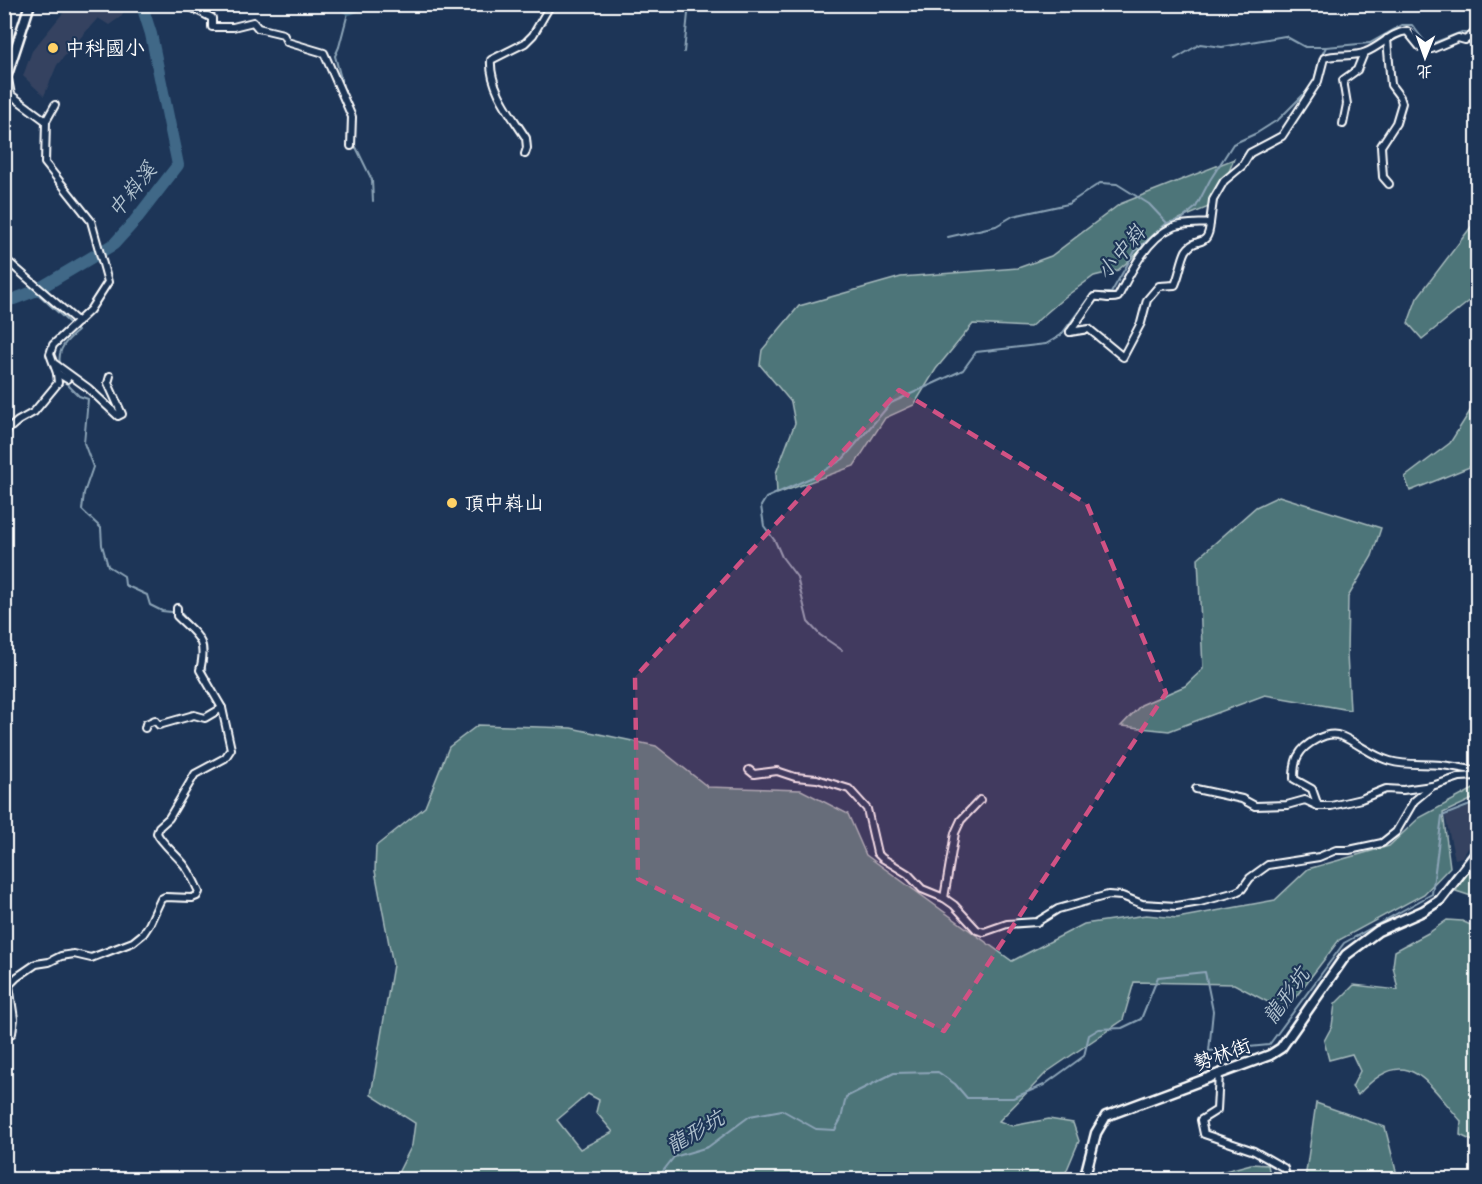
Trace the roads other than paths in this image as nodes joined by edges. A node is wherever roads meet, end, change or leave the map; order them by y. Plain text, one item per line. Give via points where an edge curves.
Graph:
1 (30, 4) edge
2 (185, 4) edge
3 (551, 4) edge
4 (1478, 15) edge
5 (1471, 36) junction
6 (1388, 39) junction
7 (1364, 53) junction
8 (1478, 58) edge
9 (6, 81) edge
10 (55, 105) dead end
11 (46, 121) junction
12 (1343, 124) dead end
13 (351, 146) dead end
14 (525, 154) dead end
15 (1389, 184) dead end
16 (1210, 223) junction
17 (4, 258) edge
18 (78, 322) junction
19 (54, 364) junction
20 (58, 374) junction
21 (110, 376) dead end
22 (67, 379) dead end
23 (4, 433) edge
24 (177, 608) dead end
25 (222, 708) junction
26 (145, 728) dead end
27 (749, 770) dead end
28 (1478, 771) edge
29 (1478, 776) edge
30 (1432, 786) junction
31 (1196, 789) dead end
32 (980, 800) dead end
33 (1318, 806) junction
34 (1478, 851) edge
35 (944, 898) junction
36 (4, 1040) edge
37 (1219, 1073) junction
38 (1084, 1179) edge
39 (1287, 1179) edge

1 - 9 street
2 - 13 street via 212,18 212,27 253,22 258,28 283,34 287,42 324,53 352,117
3 - 14 street via 525,43 491,60 494,83 526,138
4 - 5 street via 1477,30
5 - 6 street via 1432,49 1420,47 1407,31 1396,32
5 - 8 street
6 - 7 street
6 - 15 street via 1391,85 1402,103 1396,123 1381,146 1383,177
7 - 12 street via 1357,70 1343,80 1347,104
7 - 16 street via 1324,58 1318,81 1282,136 1250,153 1224,181 1213,200
9 - 11 street via 11,95
10 - 11 street
11 - 18 street via 45,163 91,221 106,269 108,282
16 - 16 street via 1207,239 1186,251 1175,285 1159,286 1147,300 1141,323 1123,357 1089,329 1070,332 1094,297 1118,297 1138,258 1164,232 1175,226
17 - 18 street
18 - 19 street via 53,345 50,354
19 - 20 street
19 - 21 street via 118,416 122,414 108,383
20 - 22 street
20 - 23 street via 58,383 34,412
24 - 25 street via 177,616 200,639 204,655 200,670
25 - 26 street via 205,718 194,715 159,724 155,720
25 - 36 street via 229,754 195,774 157,833 186,867 199,892 197,896 161,899 149,925 133,942 91,958 62,956 25,970 9,985 14,1019 12,1033
27 - 35 street via 754,774 777,771 849,789 867,810 877,853 922,888
28 - 33 street via 1391,761 1338,734 1323,736 1302,749 1294,771 1294,779 1312,789
29 - 30 street
30 - 33 street via 1386,789 1360,800
30 - 35 street via 1414,801 1396,832 1382,843 1268,865 1250,878 1242,890 1200,902 1176,906 1142,904 1108,895 1058,909 1037,922 1007,924 984,932 977,930
31 - 33 street via 1242,799 1255,806 1305,800
32 - 35 street via 961,820 955,833
34 - 37 street, 勢林街 via 1440,900 1378,931 1346,955 1281,1048
37 - 38 street, 勢林街 via 1106,1116 1096,1133
37 - 39 street via 1217,1110 1202,1120 1203,1134 1254,1151 1284,1168

